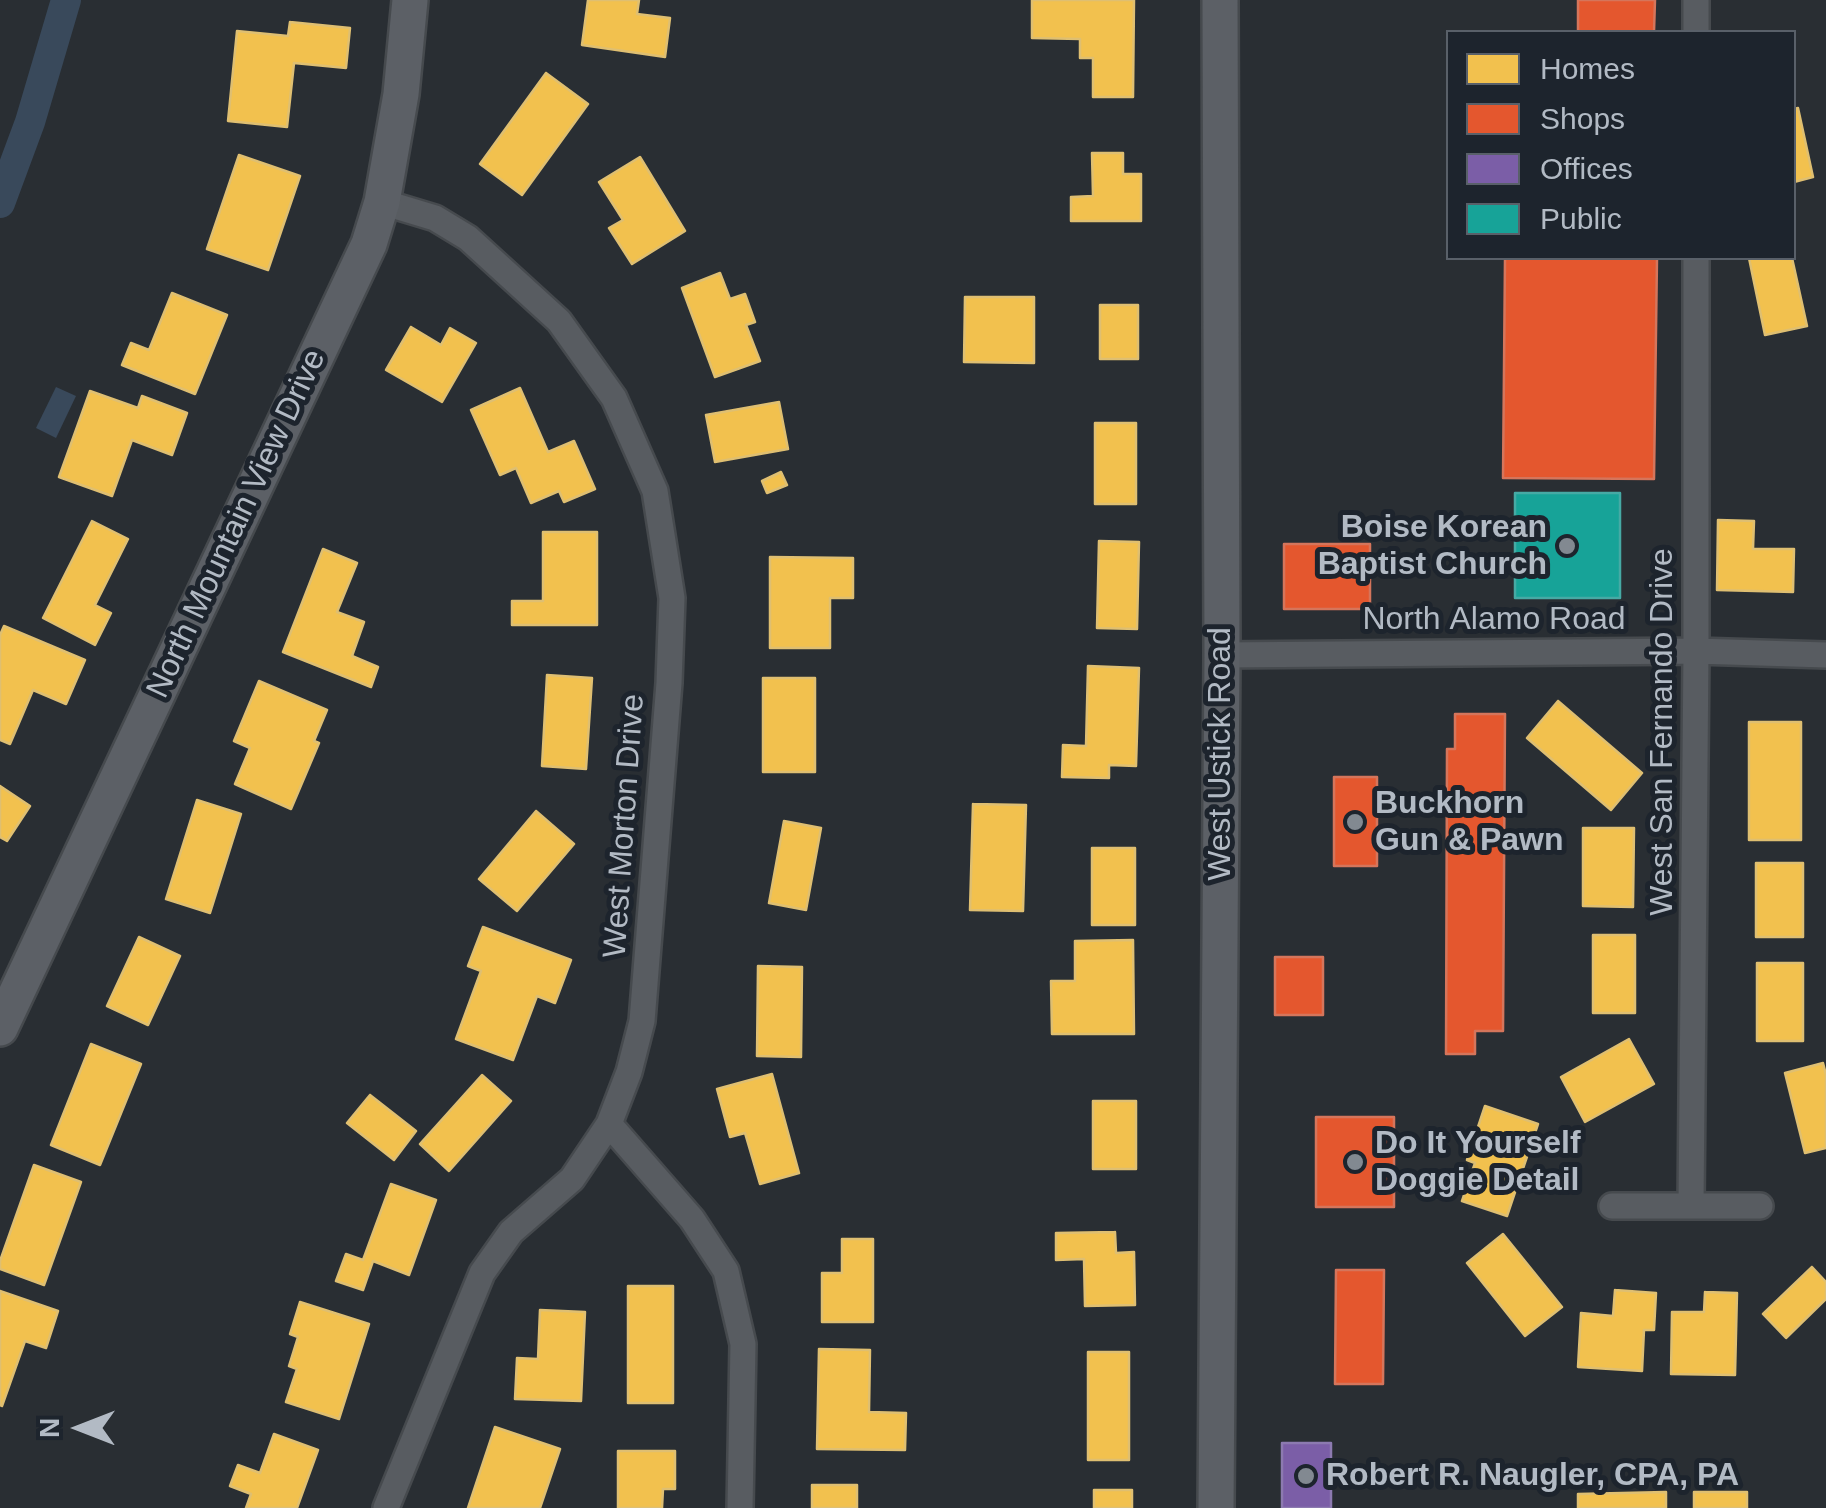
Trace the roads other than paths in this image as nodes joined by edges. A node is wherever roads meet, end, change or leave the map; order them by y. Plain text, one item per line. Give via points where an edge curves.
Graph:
1 (410, 0) edge
2 (1220, 0) edge
3 (1696, 0) edge
4 (1696, 30) edge
5 (382, 202) junction
6 (1696, 260) edge
7 (1696, 651) junction
8 (1222, 655) junction
9 (1826, 655) edge
10 (0, 1028) edge
11 (609, 1124) junction
12 (1612, 1206) dead end
13 (1692, 1206) junction
14 (1760, 1206) dead end
15 (386, 1508) edge
16 (740, 1508) edge
17 (1216, 1508) edge

1 - 5 main road, North Mountain View Drive
2 - 8 main road, West Ustick Road
3 - 4 street
5 - 10 main road, North Mountain View Drive via 370,244
5 - 11 street, West Morton Drive via 435,218 468,238 559,321 614,398 655,490 672,598 669,683 642,1021
6 - 7 street, West San Fernando Drive
7 - 8 street, North Alamo Road
7 - 9 street, North Alamo Road
7 - 13 street, West San Fernando Drive
8 - 17 main road, West Ustick Road
11 - 15 street, West Morton Drive via 572,1179 510,1232 482,1273
11 - 16 street via 692,1219 726,1271 743,1344
12 - 13 street
13 - 14 street

